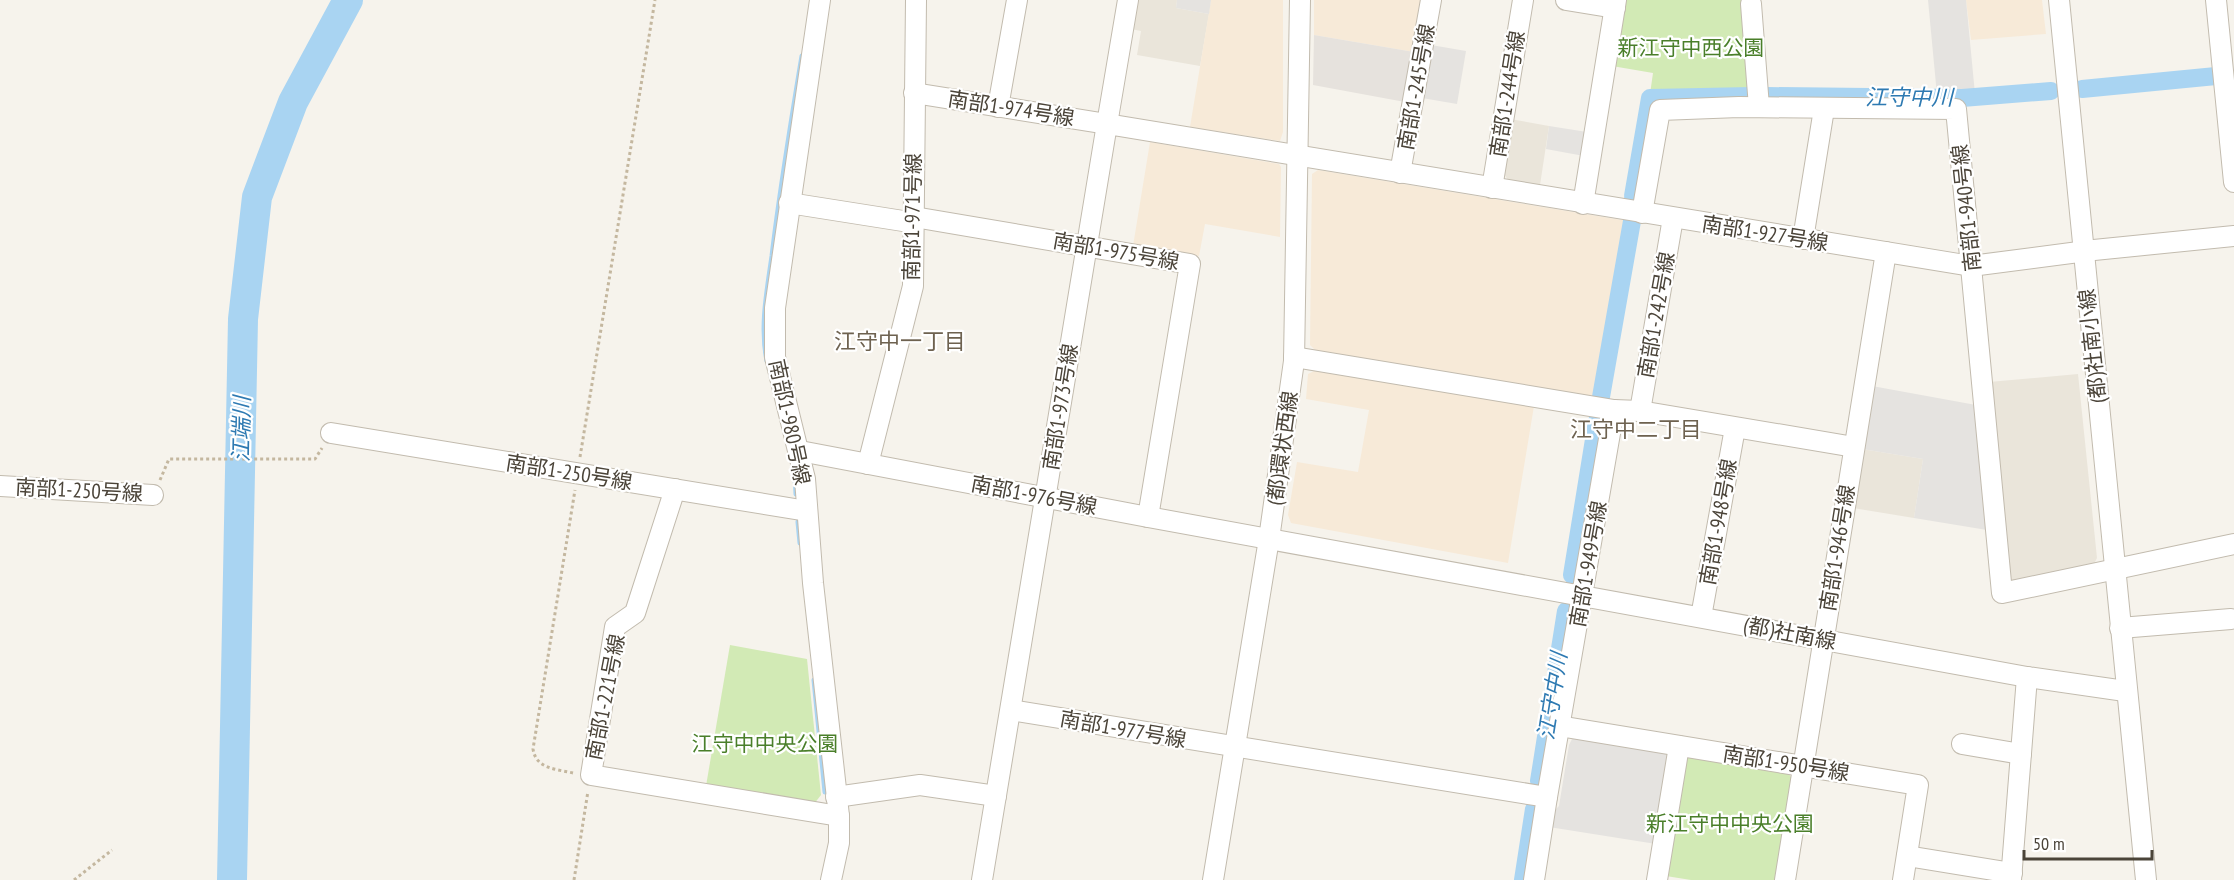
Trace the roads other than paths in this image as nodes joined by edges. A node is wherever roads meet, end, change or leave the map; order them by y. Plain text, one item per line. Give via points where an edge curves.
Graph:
1 (820, 0) edge
2 (916, 0) edge
3 (1017, 0) edge
4 (1128, 0) edge
5 (1300, 0) edge
6 (1431, 0) edge
7 (1523, 0) edge
8 (1566, 0) edge
9 (2059, 0) edge
10 (2216, 0) edge
11 (1615, 4) edge
12 (1751, 4) dead end
13 (2228, 64) edge
14 (914, 93) junction
15 (998, 107) junction
16 (1759, 107) junction
17 (1824, 109) junction
18 (1107, 124) junction
19 (1297, 156) junction
20 (1400, 173) junction
21 (2234, 182) edge
22 (1491, 188) junction
23 (789, 203) junction
24 (1583, 204) junction
25 (1641, 213) junction
26 (1673, 218) junction
27 (912, 219) junction
28 (2234, 236) edge
29 (1803, 239) junction
30 (1087, 245) junction
31 (2082, 251) junction
32 (1886, 252) junction
33 (1971, 266) junction
34 (1294, 357) junction
35 (1614, 410) junction
36 (1640, 411) junction
37 (1735, 428) junction
38 (331, 433) dead end
39 (1854, 447) junction
40 (800, 451) junction
41 (868, 465) junction
42 (0, 486) edge
43 (675, 489) junction
44 (153, 495) road end
45 (1046, 497) junction
46 (807, 511) junction
47 (1148, 517) junction
48 (1269, 539) junction
49 (2234, 544) edge
50 (2115, 570) junction
51 (1582, 596) junction
52 (1701, 617) junction
53 (2231, 619) dead end
54 (2120, 628) junction
55 (1823, 640) junction
56 (2027, 677) junction
57 (2125, 691) junction
58 (1011, 710) junction
59 (1559, 726) junction
60 (1962, 744) dead end
61 (1679, 746) junction
62 (1235, 747) junction
63 (2021, 754) junction
64 (1802, 766) junction
65 (996, 796) junction
66 (1548, 797) junction
67 (838, 806) junction
68 (1907, 856) junction
69 (2012, 877) edge
70 (831, 880) edge
71 (982, 880) edge
72 (1213, 880) edge
73 (1534, 880) edge
74 (1657, 880) edge
75 (1785, 880) edge
76 (1903, 880) edge
77 (2146, 880) edge

1 - 23 street, 南部1-980号線
2 - 14 street, 南部1-971号線
3 - 15 street
4 - 18 street, 南部1-973号線
5 - 19 street, (都)環状西線
6 - 20 street, 南部1-245号線
7 - 22 street, 南部1-244号線
8 - 11 street
9 - 31 street, (都)社南小線
10 - 13 street
11 - 24 street
12 - 16 street
13 - 21 street
14 - 15 street, 南部1-974号線
14 - 27 street, 南部1-971号線
15 - 18 street, 南部1-974号線
16 - 17 street, 南部1-940号線
16 - 25 street, 南部1-940号線 via 1660,110
17 - 29 street
17 - 33 street, 南部1-940号線 via 1956,109
18 - 19 street
18 - 30 street, 南部1-973号線
19 - 20 street, 南部1-927号線
19 - 34 street, (都)環状西線
20 - 22 street, 南部1-927号線
22 - 24 street, 南部1-927号線
23 - 27 street, 南部1-975号線 via 903,221
23 - 40 street, 南部1-980号線 via 775,308 775,357
24 - 25 street, 南部1-927号線
25 - 26 street, 南部1-927号線
26 - 29 street, 南部1-927号線
26 - 36 street, 南部1-242号線
27 - 30 street, 南部1-975号線
27 - 41 street, 南部1-971号線 via 913,286
28 - 31 street, 南部1-927号線
29 - 32 street, 南部1-927号線
30 - 45 street, 南部1-973号線
30 - 47 street, 南部1-975号線 via 1190,264
31 - 33 street, 南部1-927号線
31 - 50 street, (都)社南小線
32 - 33 street, 南部1-927号線
32 - 39 street, 南部1-946号線
33 - 50 street, 南部1-940号線 via 2002,592
34 - 35 street
34 - 48 street, (都)環状西線
35 - 36 street
35 - 51 street, 南部1-949号線
36 - 37 street
37 - 39 street
37 - 52 street, 南部1-948号線
38 - 43 street, 南部1-250号線
39 - 55 street, 南部1-946号線
40 - 41 street, 南部1-976号線
40 - 46 street, 南部1-980号線
41 - 45 street, 南部1-976号線
42 - 44 street, 南部1-250号線
43 - 46 street, 南部1-250号線
43 - 67 street, 南部1-221号線 via 635,613 615,627 591,775
45 - 47 street, 南部1-976号線
45 - 58 street, 南部1-973号線
46 - 67 street, 南部1-980号線
47 - 48 street, 南部1-976号線
48 - 51 street, (都)社南線
48 - 62 street, (都)環状西線
49 - 50 street
50 - 54 street, (都)社南小線
51 - 52 street, (都)社南線
51 - 59 street, 南部1-949号線
52 - 55 street, (都)社南線
53 - 54 street
54 - 57 street, (都)社南小線
55 - 56 street, (都)社南線
55 - 64 street, 南部1-946号線
56 - 57 street, (都)社南線
56 - 63 street
57 - 77 street
58 - 62 street, 南部1-977号線
58 - 65 street, 南部1-973号線
59 - 61 street, 南部1-950号線
59 - 66 street, 南部1-949号線
60 - 63 street
61 - 64 street, 南部1-950号線
61 - 74 street
62 - 66 street
62 - 72 street, (都)環状西線
63 - 69 street
64 - 68 street, 南部1-950号線 via 1918,785
64 - 75 street, 南部1-946号線
65 - 67 street, 南部1-221号線 via 920,785
65 - 71 street, 南部1-973号線
66 - 73 street, 南部1-949号線
67 - 70 street, 南部1-980号線 via 838,843
68 - 69 street
68 - 76 street, 南部1-950号線

